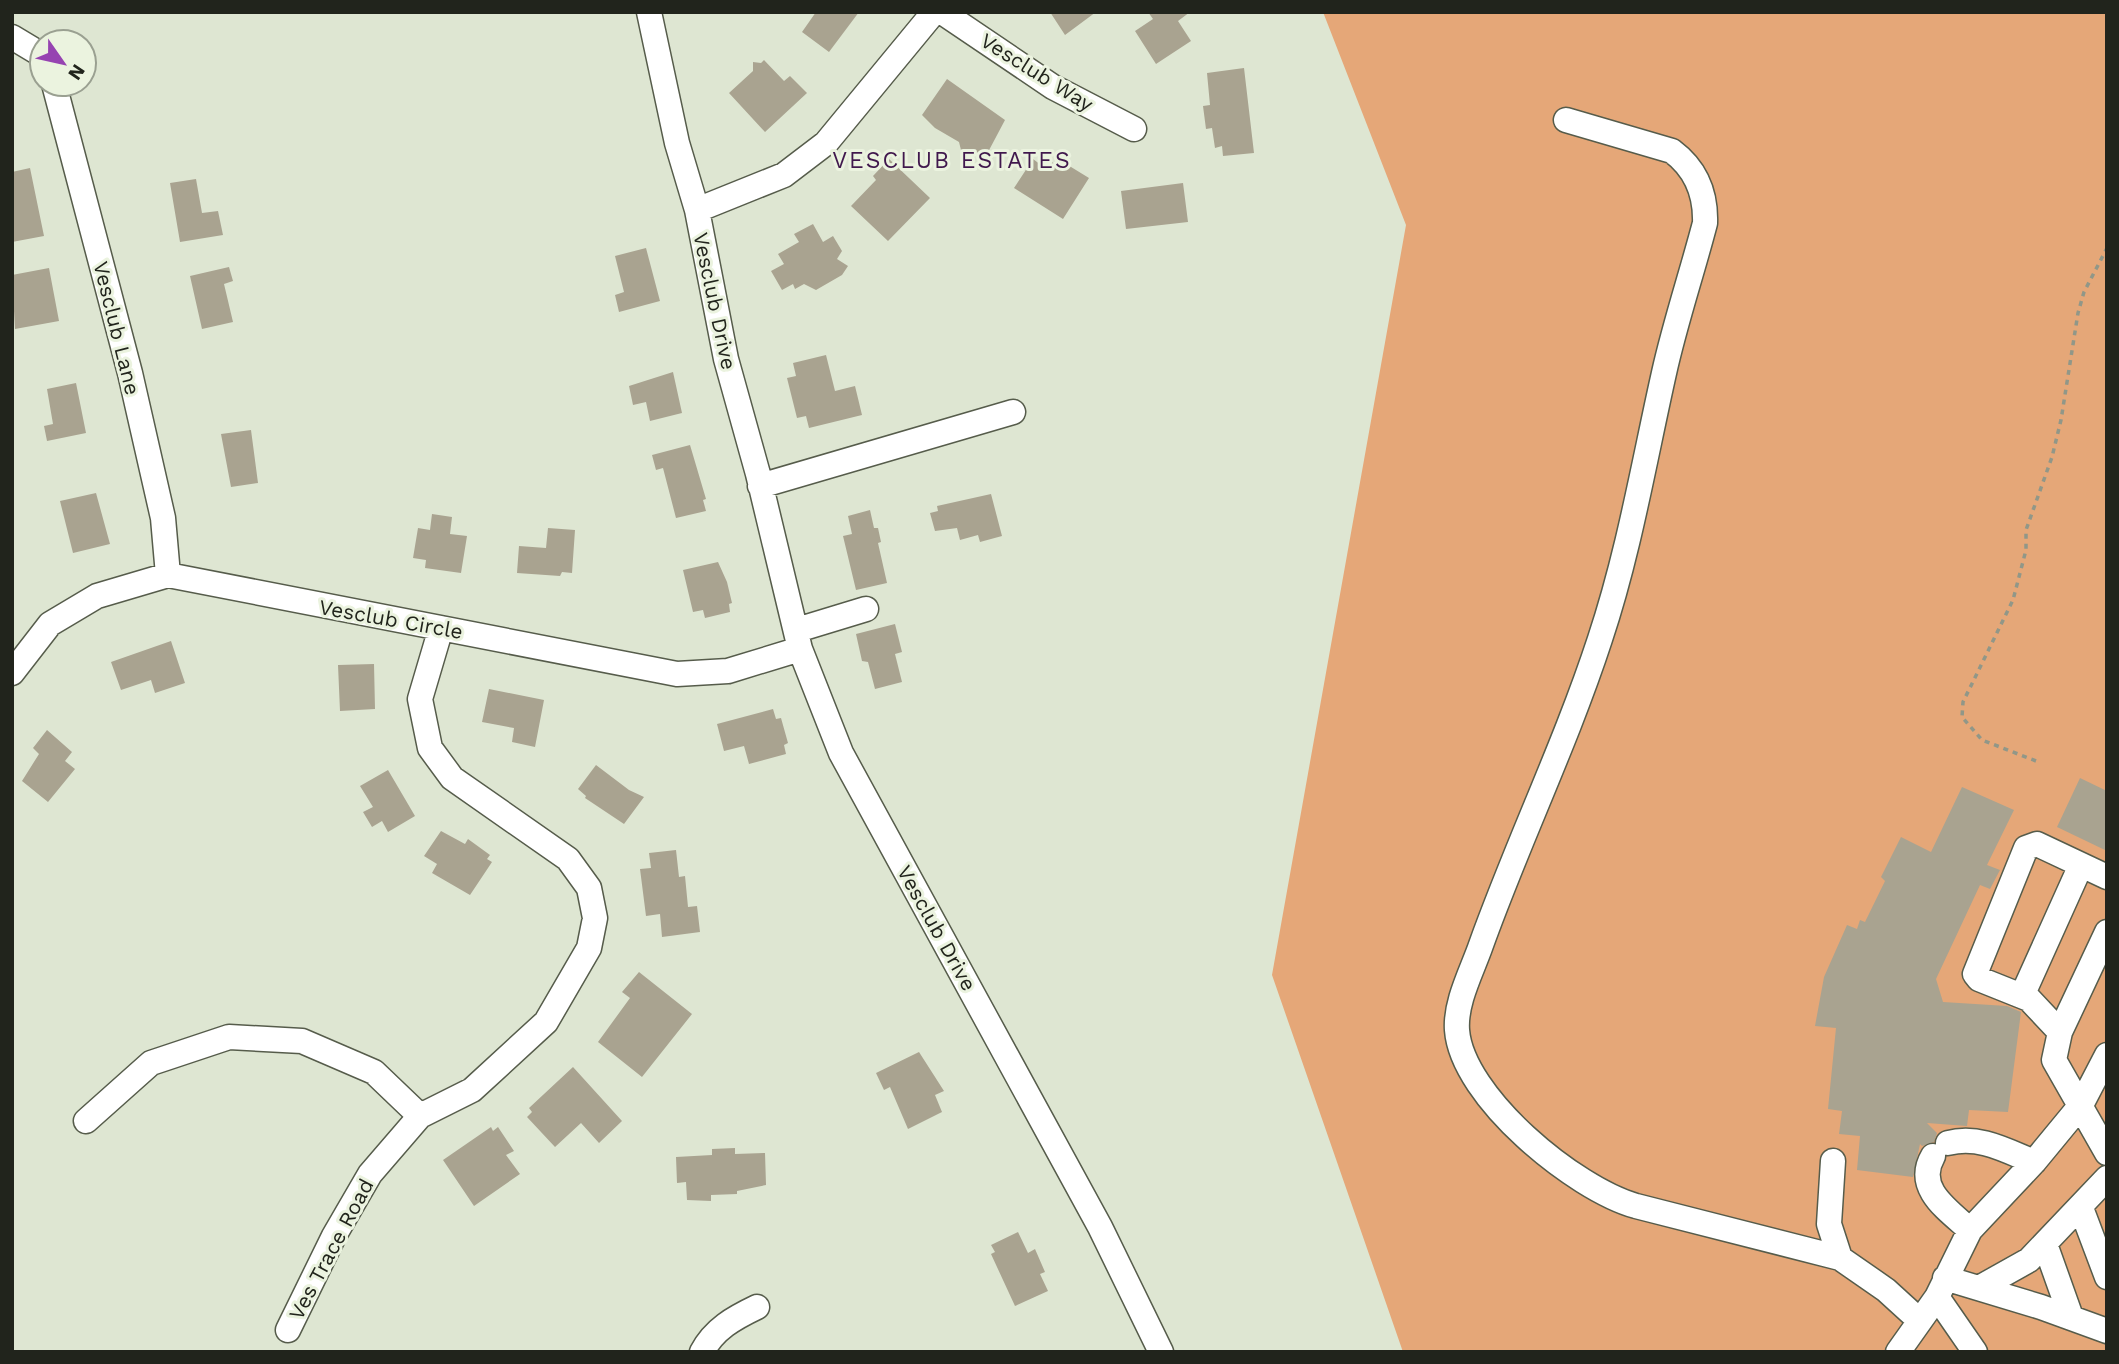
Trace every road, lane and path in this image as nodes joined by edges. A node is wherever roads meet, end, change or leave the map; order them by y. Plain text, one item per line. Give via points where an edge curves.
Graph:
1 (649, 12) edge
2 (934, 12) edge
3 (942, 12) edge
4 (12, 37) edge
5 (28, 47) edge
6 (58, 98) edge
7 (1566, 120) dead end
8 (1134, 129) dead end
9 (697, 210) junction
10 (2107, 248) edge
11 (1013, 412) dead end
12 (761, 486) junction
13 (168, 575) junction
14 (866, 610) dead end
15 (441, 628) junction
16 (799, 640) junction
17 (12, 673) edge
18 (2036, 761) dead end
19 (2081, 864) junction
20 (2107, 877) edge
21 (2107, 932) edge
22 (2022, 996) junction
23 (2060, 1032) junction
24 (2107, 1055) edge
25 (2081, 1105) junction
26 (420, 1116) junction
27 (86, 1121) dead end
28 (2107, 1153) edge
29 (1833, 1161) dead end
30 (2034, 1162) junction
31 (2107, 1178) edge
32 (2081, 1208) junction
33 (1970, 1230) junction
34 (2045, 1244) junction
35 (1840, 1258) junction
36 (2107, 1278) edge
37 (1979, 1287) junction
38 (1941, 1288) junction
39 (757, 1307) dead end
40 (2071, 1317) junction
41 (1920, 1321) junction
42 (288, 1329) dead end
43 (2107, 1331) edge
44 (1904, 1348) edge
45 (702, 1352) edge
46 (1161, 1352) edge
47 (1975, 1352) edge

1 - 9 street, Vesclub Drive
2 - 9 street via 826,143 784,175
3 - 8 street, Vesclub Way via 1053,87
4 - 5 street
6 - 13 street, Vesclub Lane via 146,443 163,518
7 - 35 street via 1672,151 1686,161 1696,176 1705,223 1601,637 1466,988 1457,1027 1459,1044 1475,1082 1513,1125 1605,1194
9 - 12 street, Vesclub Drive via 726,359
10 - 18 path via 2078,313 2061,420 2026,530 2026,550 2013,600 1963,702 1962,717 1982,740
11 - 12 street
12 - 16 street, Vesclub Drive
13 - 15 street, Vesclub Circle
13 - 17 street, Vesclub Circle via 97,596 50,624
14 - 16 street, Vesclub Circle
15 - 16 street, Vesclub Circle via 677,674 728,671
15 - 26 street, Ves Trace Road via 421,699 430,748 452,778 568,859 589,888 595,918 589,948 547,1022 472,1090
16 - 46 street, Vesclub Drive via 841,753 1100,1227
19 - 20 street
19 - 22 street
19 - 22 street via 2037,844 2026,848 1975,974
21 - 23 street
22 - 23 street
23 - 25 street via 2054,1060
24 - 25 street
25 - 28 street
25 - 30 street
26 - 27 street via 374,1072 302,1041 229,1037 151,1063
26 - 42 street, Ves Trace Road via 370,1174
29 - 35 street via 1829,1224
30 - 33 street
30 - 33 street via 1965,1138 1940,1149 1926,1167 1927,1183 1937,1200
31 - 32 street
32 - 34 street
32 - 36 street
33 - 38 street
34 - 37 street via 2029,1260
34 - 40 street
35 - 41 street
37 - 38 street
37 - 40 street
38 - 41 street
38 - 47 street
39 - 45 street via 731,1320 708,1339
40 - 43 street
41 - 44 street

